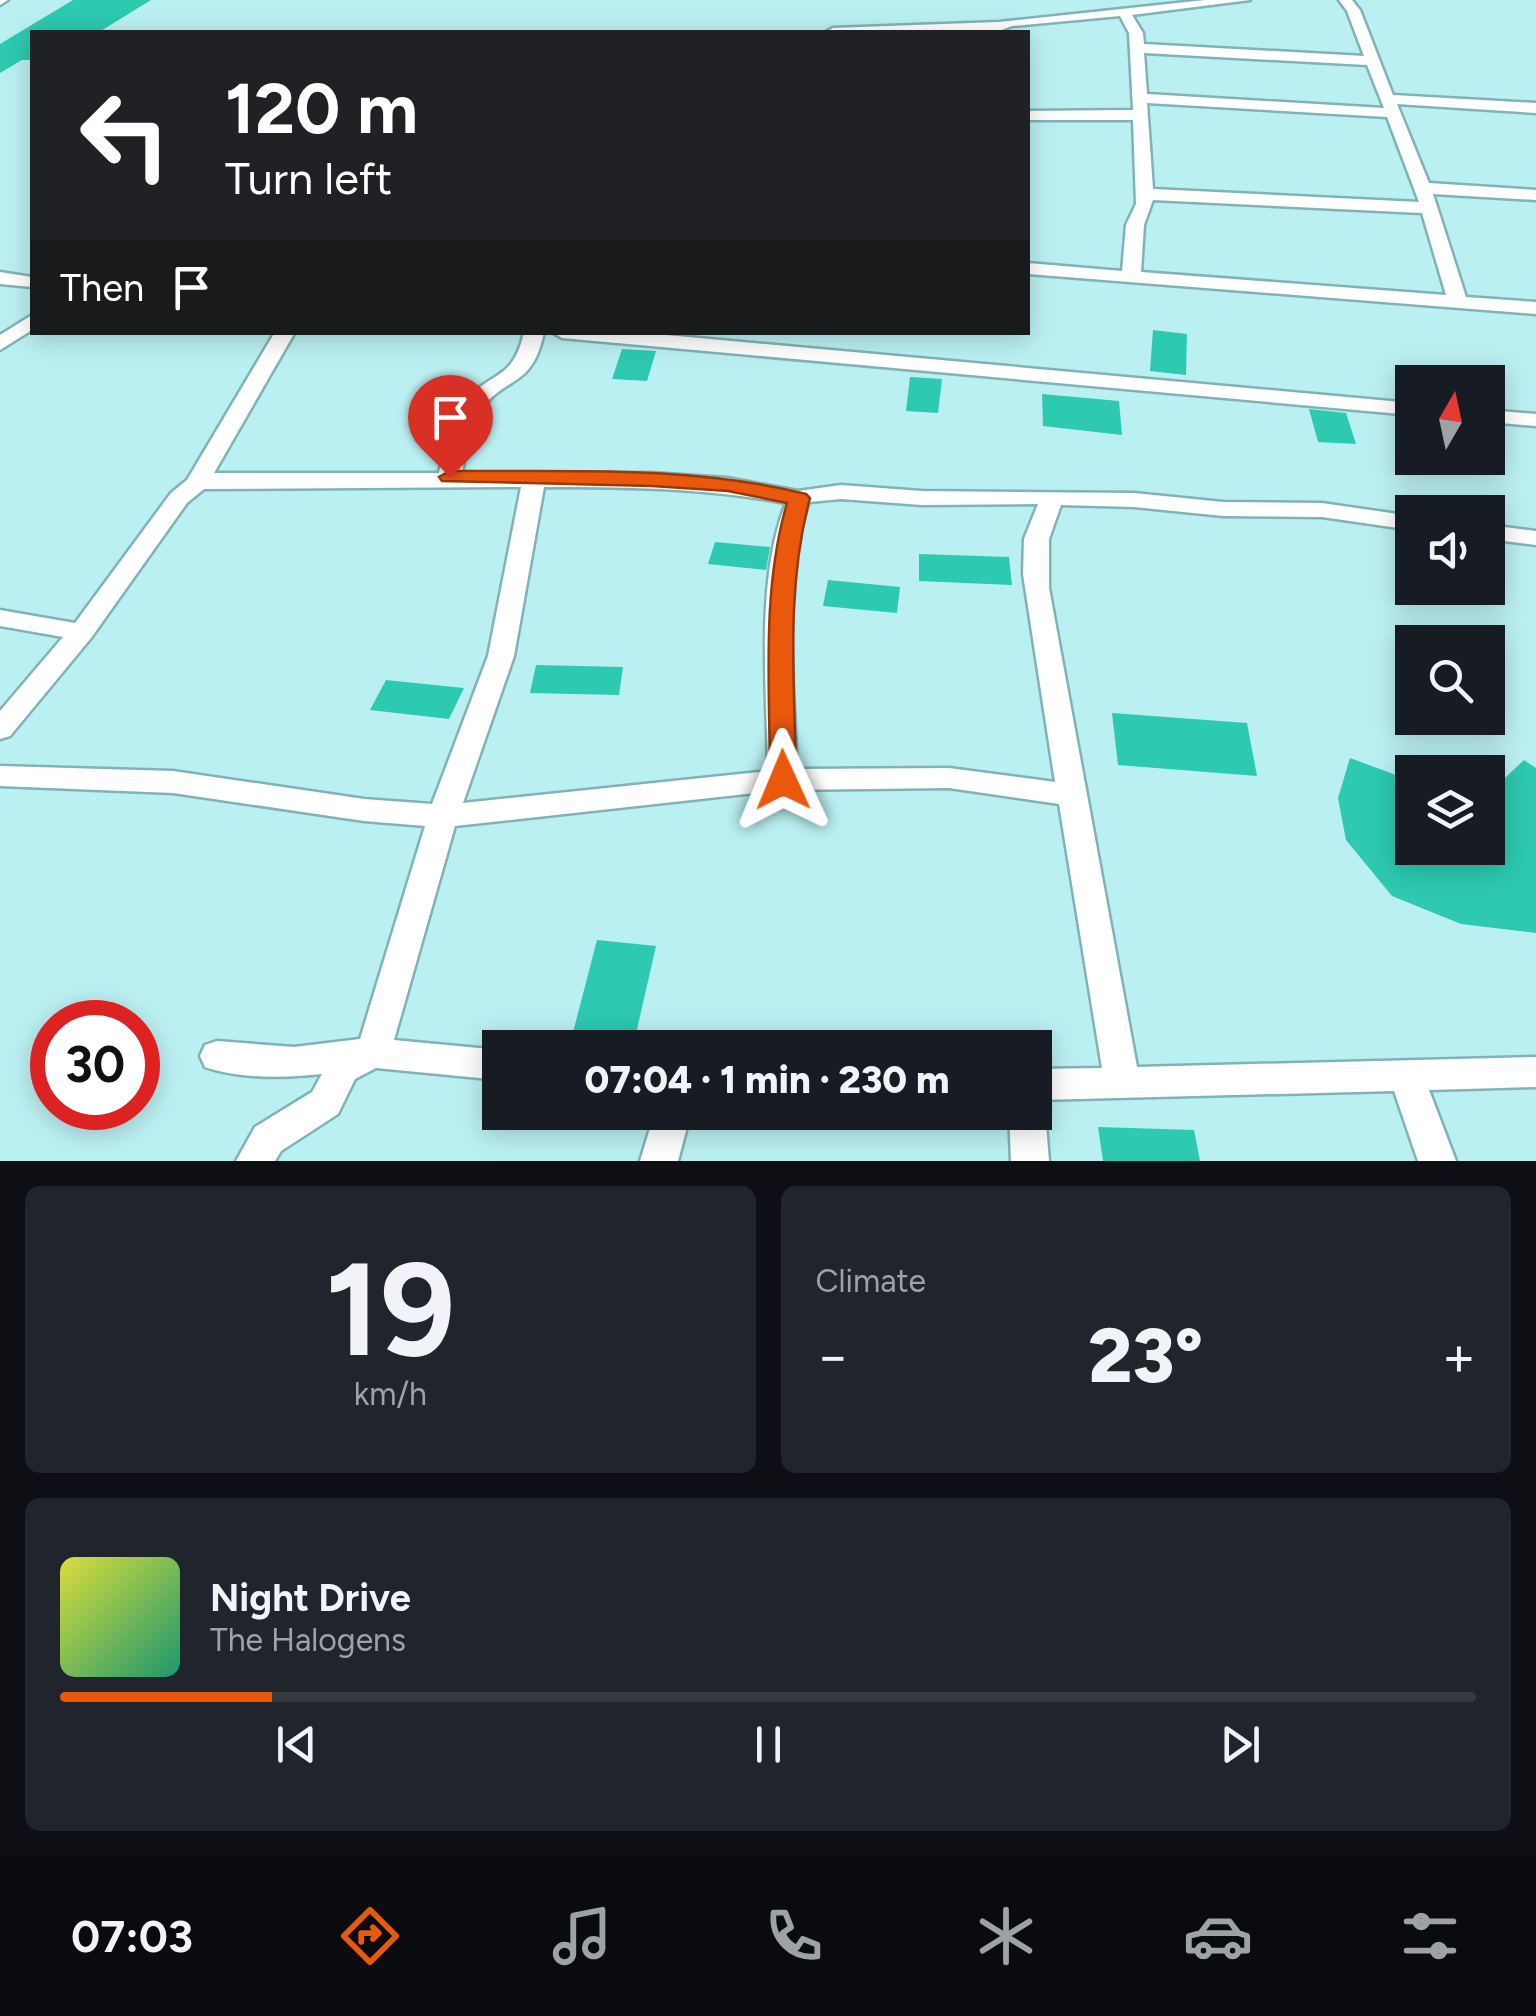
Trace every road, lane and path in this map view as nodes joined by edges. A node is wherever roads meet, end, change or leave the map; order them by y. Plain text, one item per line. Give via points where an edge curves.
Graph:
1 (1244, 0) edge
2 (1345, 0) edge
3 (1124, 12) junction
4 (991, 28) edge
5 (912, 30) edge
6 (1137, 48) junction
7 (1371, 61) junction
8 (1141, 106) junction
9 (1390, 106) junction
10 (1536, 108) edge
11 (1030, 116) edge
12 (1422, 188) junction
13 (1144, 194) junction
14 (1536, 195) edge
15 (1430, 208) junction
16 (1030, 268) edge
17 (1131, 277) junction
18 (0, 278) edge
19 (30, 282) edge
20 (1458, 302) junction
21 (1536, 308) edge
22 (30, 323) edge
23 (284, 335) edge
24 (534, 335) edge
25 (595, 335) edge
26 (0, 344) edge
27 (1395, 407) edge
28 (1505, 417) edge
29 (1536, 420) edge
30 (450, 477) junction
31 (534, 478) junction
32 (196, 484) junction
33 (799, 498) junction
34 (1053, 498) junction
35 (1395, 521) edge
36 (1505, 534) edge
37 (1536, 538) edge
38 (0, 618) edge
39 (82, 632) junction
40 (0, 729) edge
41 (0, 776) edge
42 (783, 780) junction
43 (1070, 796) junction
44 (443, 816) junction
45 (373, 1053) junction
46 (217, 1056) dead end
47 (482, 1063) edge
48 (1536, 1072) edge
49 (1406, 1076) junction
50 (1122, 1080) junction
51 (1052, 1084) edge
52 (668, 1130) edge
53 (1028, 1130) edge
54 (255, 1161) edge
55 (660, 1161) edge
56 (1030, 1161) edge
57 (1437, 1161) edge

1 - 3 street
2 - 7 street
3 - 4 street
3 - 6 street
4 - 5 street
6 - 7 street
6 - 8 street
7 - 9 street
8 - 9 street
8 - 11 street
8 - 13 street
9 - 10 street
9 - 12 street
12 - 14 street
12 - 15 street
13 - 15 street
13 - 17 street via 1134,224
15 - 20 street
16 - 17 street
17 - 20 street
18 - 19 street
20 - 21 street
22 - 26 street
23 - 32 street
24 - 30 street via 522,370 469,410
25 - 27 street
28 - 29 street
30 - 31 street
30 - 32 street
31 - 33 street via 728,485
31 - 44 street via 501,656
32 - 39 street
33 - 34 street
33 - 42 street via 782,601
34 - 35 street via 1322,510
34 - 43 street via 1032,548
36 - 37 street
38 - 39 street
39 - 40 street
41 - 44 street via 173,782
42 - 43 street via 949,778
42 - 44 street
43 - 50 street
44 - 45 street
45 - 46 street via 294,1062
45 - 47 street
45 - 54 street via 343,1068 325,1103 268,1139
48 - 49 street
49 - 50 street
49 - 57 street
50 - 51 street
52 - 55 street
53 - 56 street

